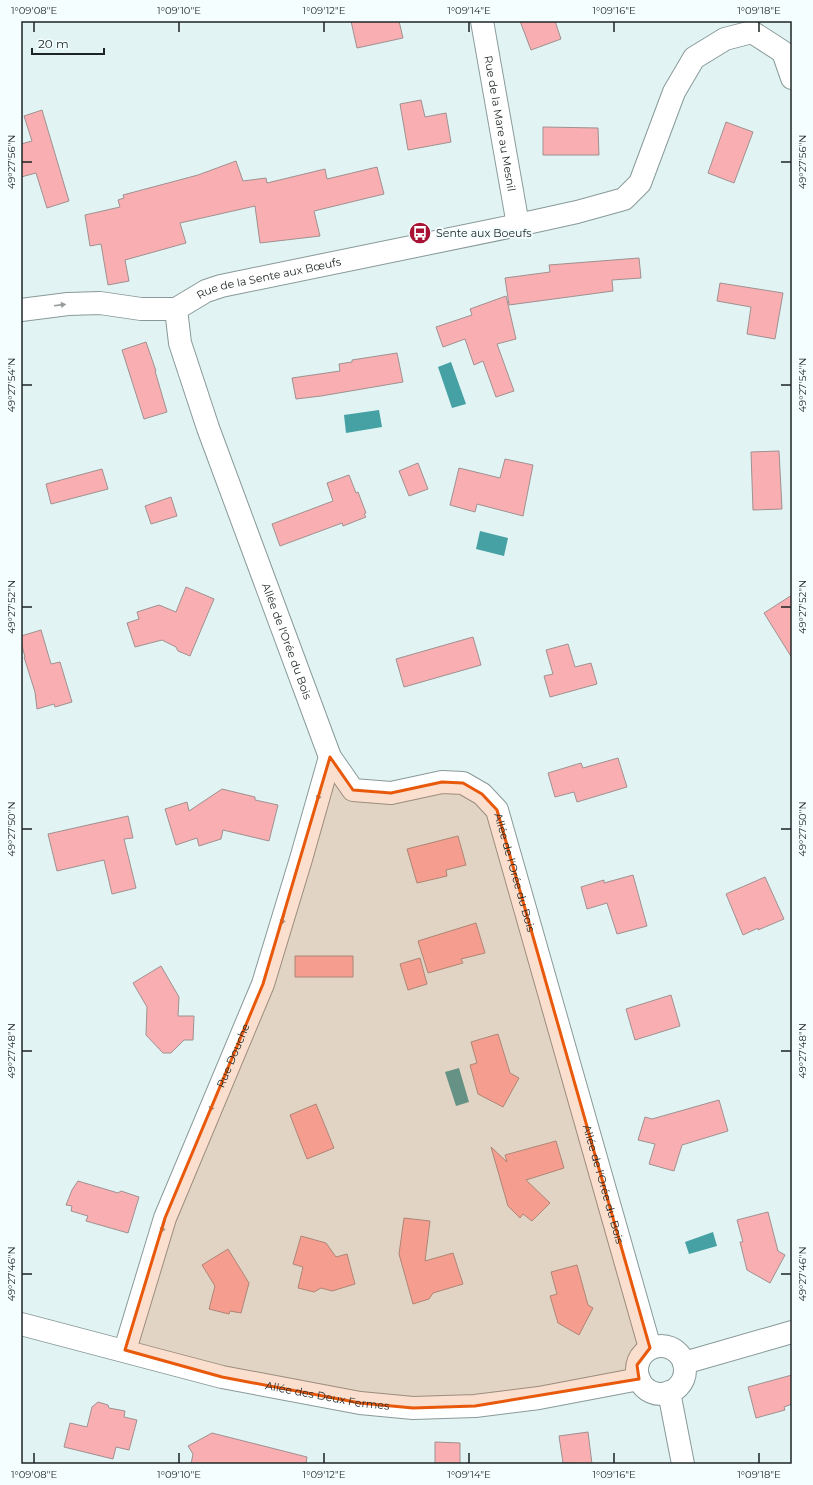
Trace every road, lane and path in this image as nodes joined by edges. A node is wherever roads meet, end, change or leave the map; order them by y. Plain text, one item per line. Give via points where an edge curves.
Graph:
1 (482, 21) edge
2 (759, 26) edge
3 (792, 78) edge
4 (518, 225) junction
5 (176, 309) junction
6 (21, 310) edge
7 (330, 757) junction
8 (21, 1324) edge
9 (792, 1332) edge
10 (650, 1348) junction
11 (125, 1350) junction
12 (684, 1362) junction
13 (639, 1379) junction
14 (669, 1392) junction
15 (683, 1464) edge

1 - 4 street, Rue de la Mare au Mesnil
2 - 3 street via 783,52
2 - 4 street, Rue de la Sente aux Bœufs via 725,39 694,58 674,92 640,183 624,199
4 - 5 street, Rue de la Sente aux Bœufs via 221,286 206,291
6 -> 5 street via 100,303 141,309
5 - 7 street, Allée de l'Orée du Bois via 180,343 208,428
7 - 10 street, Allée de l'Orée du Bois via 353,790 391,793 442,782 463,783 482,794 497,810
7 -> 11 street, Rue Douche via 262,984 166,1218
8 - 11 street, Allée des Deux Fermes
9 - 12 street
10 - 12 street via 666,1346 680,1355
10 - 13 street via 644,1352 637,1365
11 - 13 street, Allée des Deux Fermes via 222,1376 360,1403 413,1408 483,1405 539,1398
12 - 14 street via 681,1383
13 - 14 street via 655,1393
14 - 15 street

